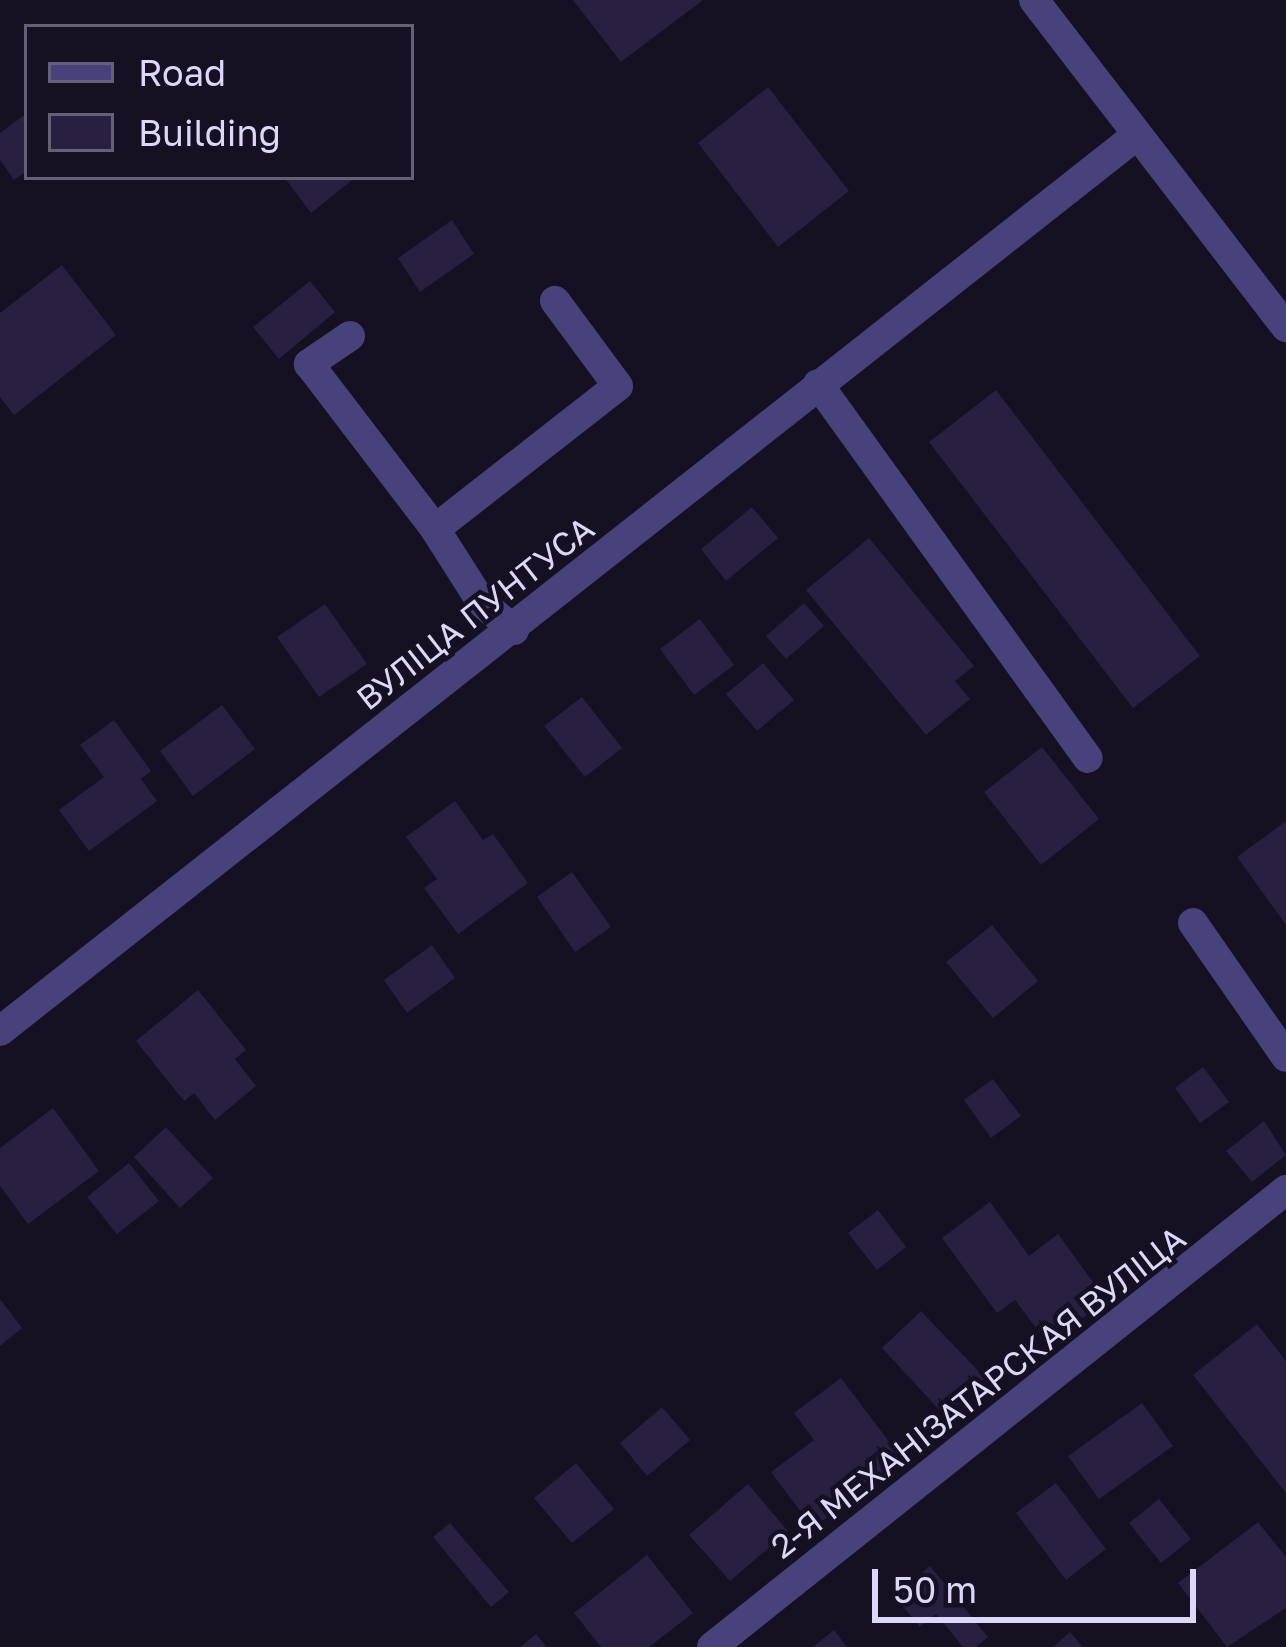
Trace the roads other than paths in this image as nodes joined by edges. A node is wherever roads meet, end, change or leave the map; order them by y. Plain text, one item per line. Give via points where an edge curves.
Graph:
1 (1034, 0) edge
2 (1137, 135) junction
3 (555, 301) dead end
4 (1286, 327) edge
5 (350, 336) dead end
6 (818, 384) junction
7 (435, 529) junction
8 (514, 630) junction
9 (1088, 758) dead end
10 (1192, 922) dead end
11 (0, 1031) edge
12 (1286, 1057) edge
13 (1286, 1190) edge
14 (712, 1647) edge

1 - 2 street
2 - 4 street
2 - 6 street, ВУЛІЦА ПУНТУСА
3 - 7 street via 617,386
5 - 7 street via 310,364
6 - 8 street, ВУЛІЦА ПУНТУСА
6 - 9 street
7 - 8 street via 482,602
8 - 11 street, ВУЛІЦА ПУНТУСА
10 - 12 street
13 - 14 street, 2-Я МЕХАНІЗАТАРСКАЯ ВУЛІЦА

